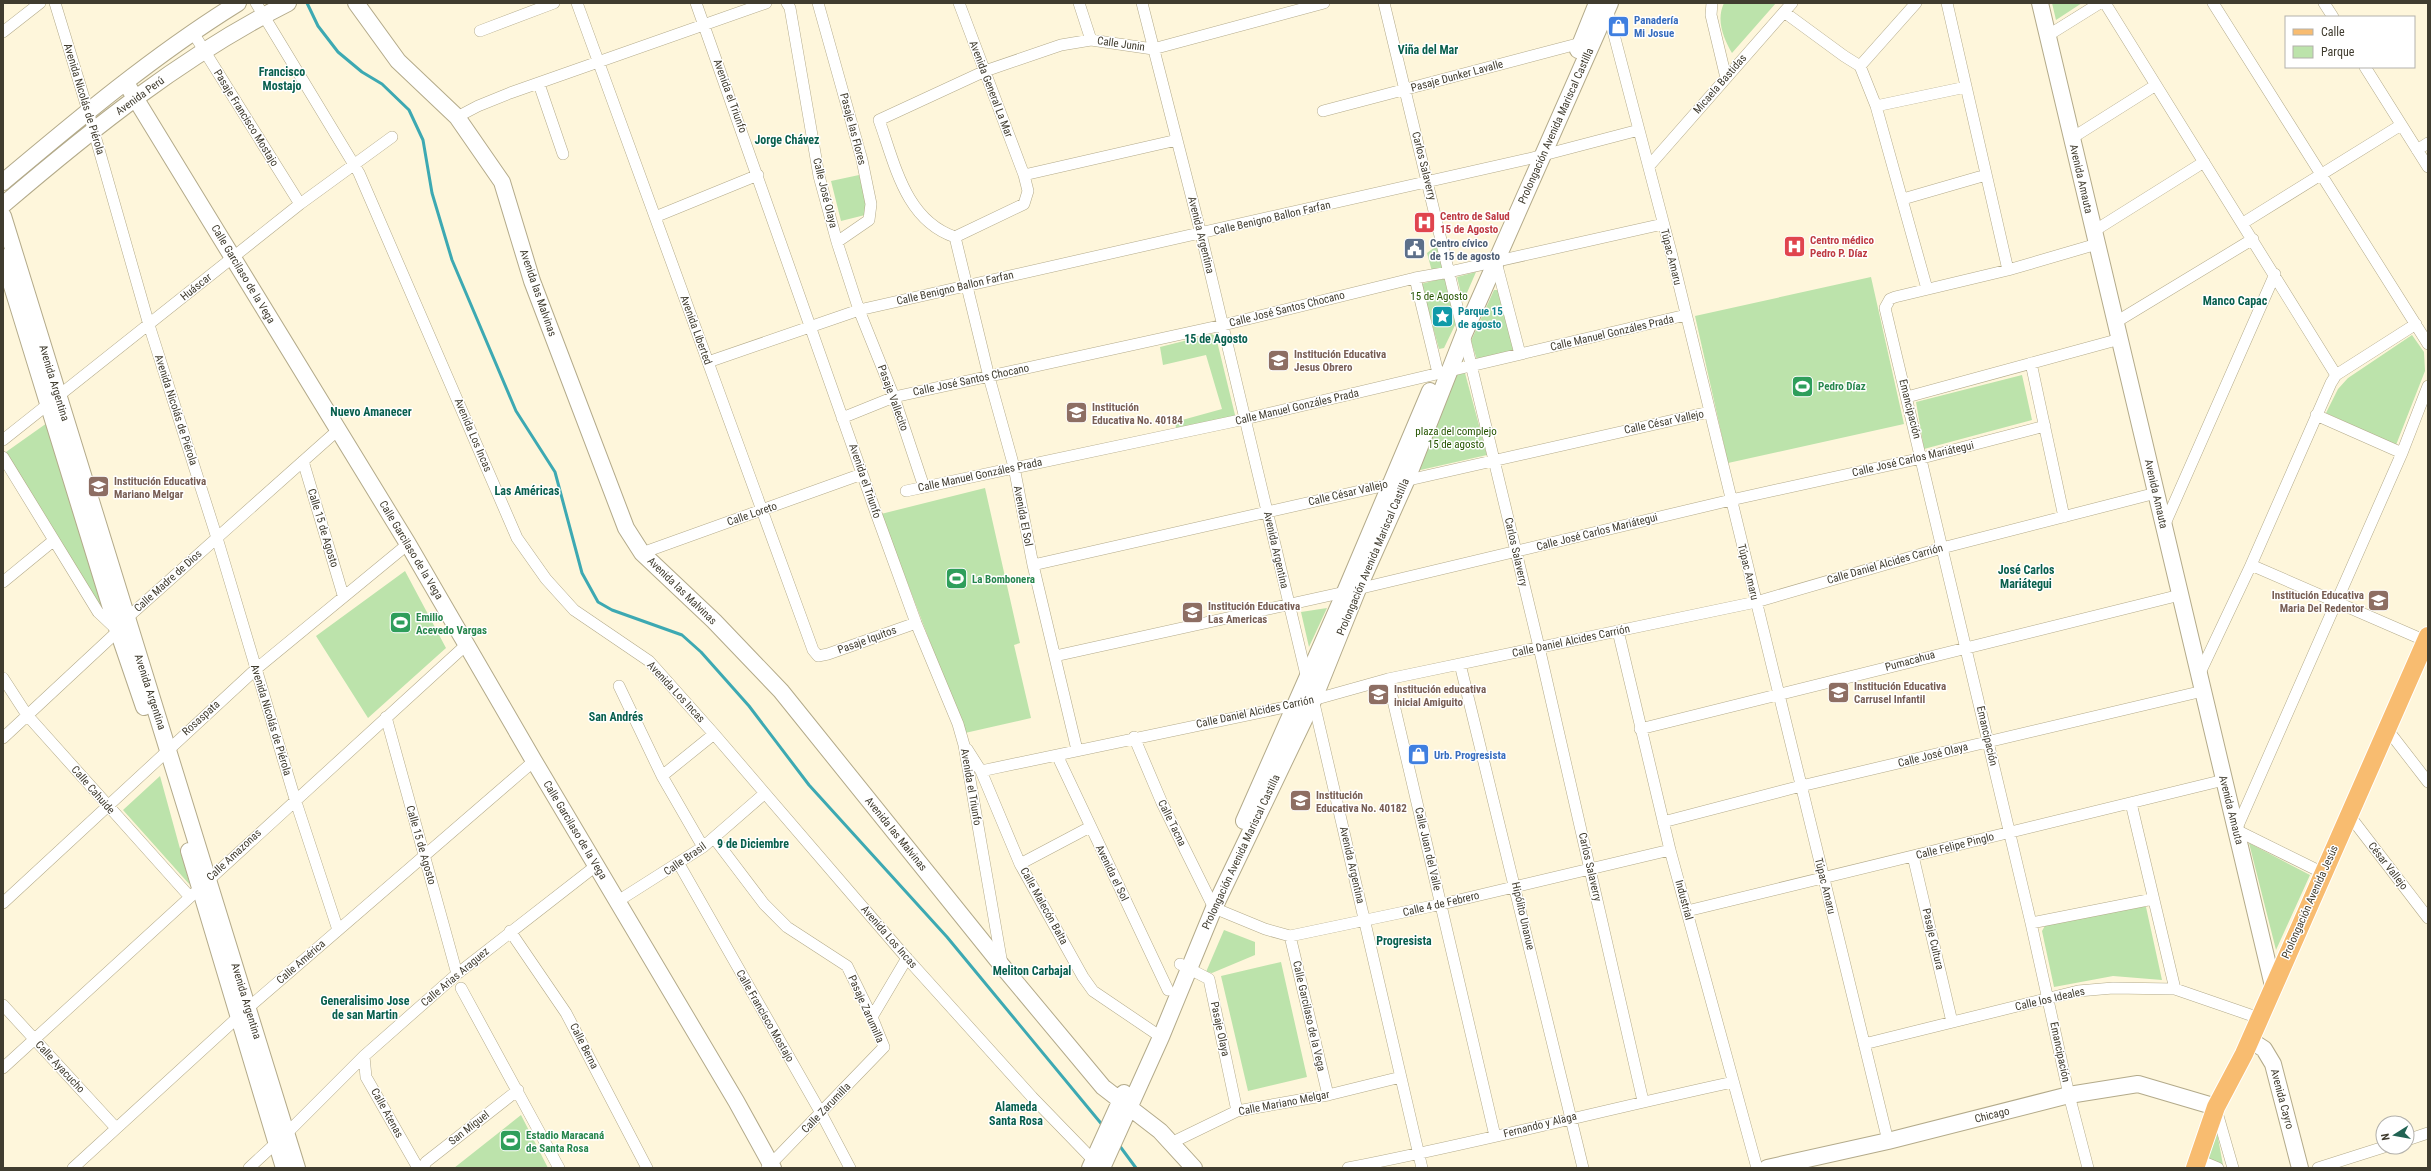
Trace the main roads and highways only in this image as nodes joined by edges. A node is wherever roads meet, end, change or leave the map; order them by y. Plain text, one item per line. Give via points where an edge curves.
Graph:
1 (2427, 643) edge
2 (2197, 1164) edge

1 - 2 main road, Prolongación Avenida Jesús via 2348,815 2250,1040 2216,1108

